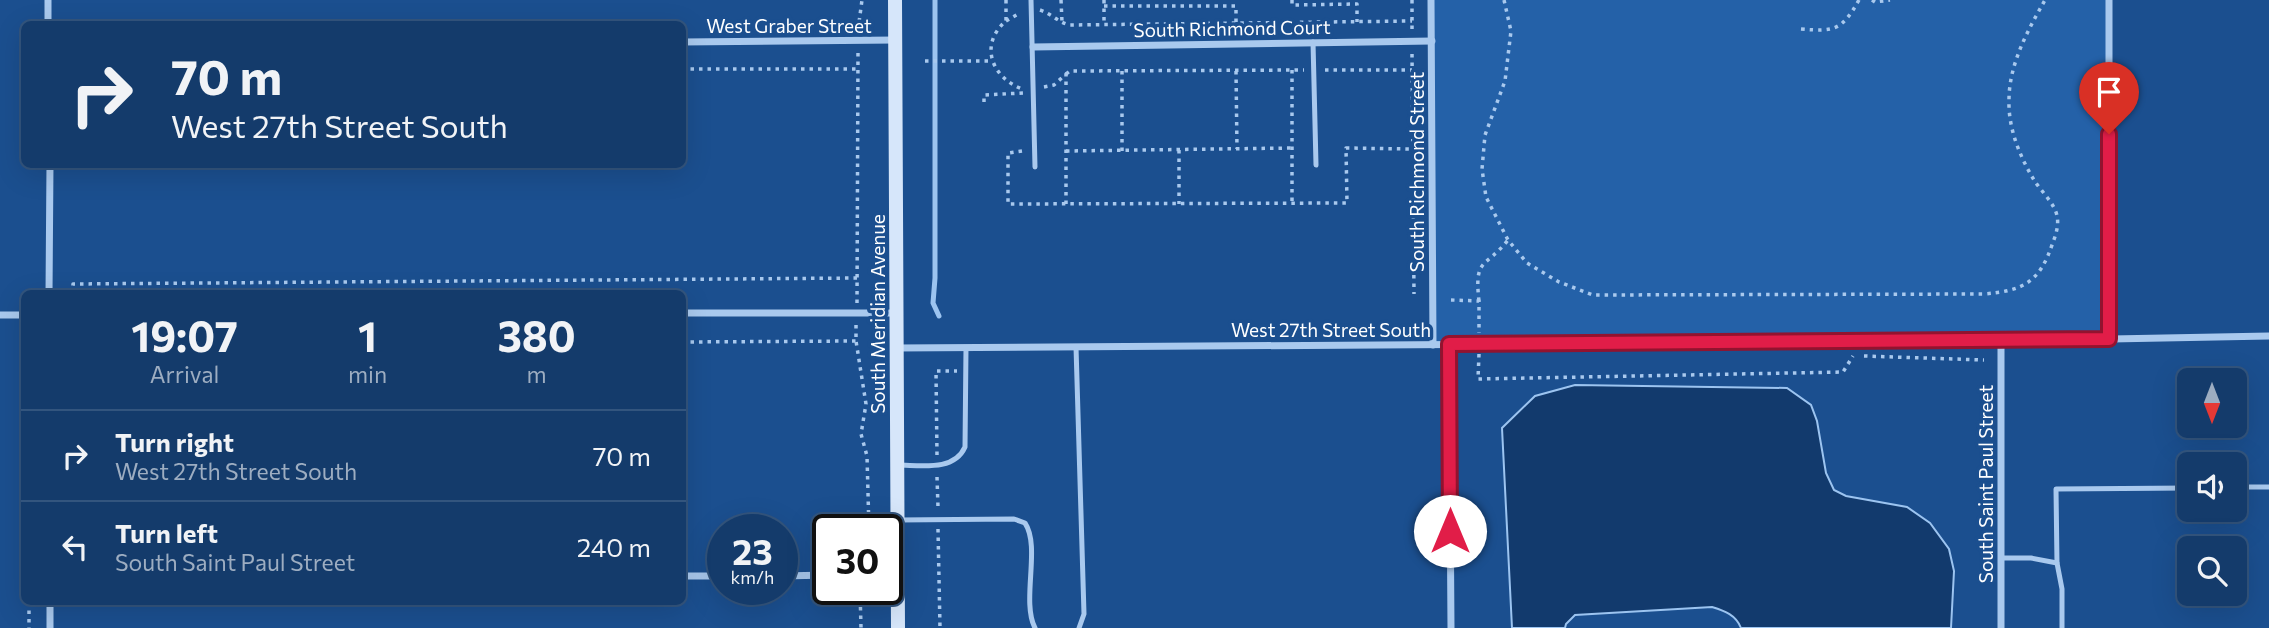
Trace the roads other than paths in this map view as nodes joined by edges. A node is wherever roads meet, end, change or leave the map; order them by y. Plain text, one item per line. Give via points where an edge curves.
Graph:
1 (48, 0) edge
2 (895, 0) edge
3 (1031, 0) edge
4 (1432, 0) edge
5 (2109, 0) edge
6 (48, 21) edge
7 (895, 40) junction
8 (1432, 41) junction
9 (686, 42) edge
10 (1313, 42) junction
11 (1033, 47) junction
12 (1316, 165) dead end
13 (1035, 167) dead end
14 (50, 168) edge
15 (49, 290) edge
16 (686, 313) edge
17 (897, 313) junction
18 (21, 315) edge
19 (0, 316) edge
20 (2269, 337) edge
21 (2109, 339) junction
22 (2001, 341) junction
23 (1449, 344) junction
24 (1433, 345) junction
25 (1076, 347) junction
26 (897, 348) junction
27 (966, 348) junction
28 (897, 465) junction
29 (2247, 487) edge
30 (2269, 487) edge
31 (2177, 488) edge
32 (897, 514) edge
33 (903, 520) edge
34 (2001, 558) junction
35 (2057, 563) junction
36 (686, 576) edge
37 (707, 576) edge
38 (50, 605) edge
39 (895, 605) edge
40 (50, 628) edge
41 (898, 628) edge
42 (1035, 628) edge
43 (1079, 628) edge
44 (1451, 628) edge
45 (2001, 628) edge
46 (2062, 628) edge

1 - 6 street
2 - 7 main road, South Meridian Avenue
3 - 11 lane
4 - 8 street, South Richmond Street
5 - 21 street
7 - 9 street, West Graber Street
7 - 17 main road, South Meridian Avenue
8 - 10 street, South Richmond Court
8 - 24 street, South Richmond Street
10 - 11 street, South Richmond Court
10 - 12 lane
11 - 13 lane via 1030,90
14 - 15 street
16 - 17 street
17 - 26 main road, South Meridian Avenue
18 - 19 street
20 - 21 street, West 27th Street South
21 - 22 street, West 27th Street South
22 - 23 street, West 27th Street South
22 - 34 street, South Saint Paul Street
23 - 24 street, West 27th Street South
23 - 44 street
24 - 25 street, West 27th Street South
25 - 27 street, West 27th Street South
25 - 43 lane via 1084,614
26 - 27 street, West 27th Street South
26 - 28 main road, South Meridian Avenue
27 - 28 lane via 965,447 961,457 937,465
28 - 32 main road, South Meridian Avenue
29 - 30 lane
31 - 35 lane via 2056,489
33 - 42 lane via 1014,519 1025,523 1030,535
34 - 35 lane
34 - 45 street, South Saint Paul Street
35 - 46 lane
36 - 37 street
38 - 40 street
39 - 41 main road, South Meridian Avenue

